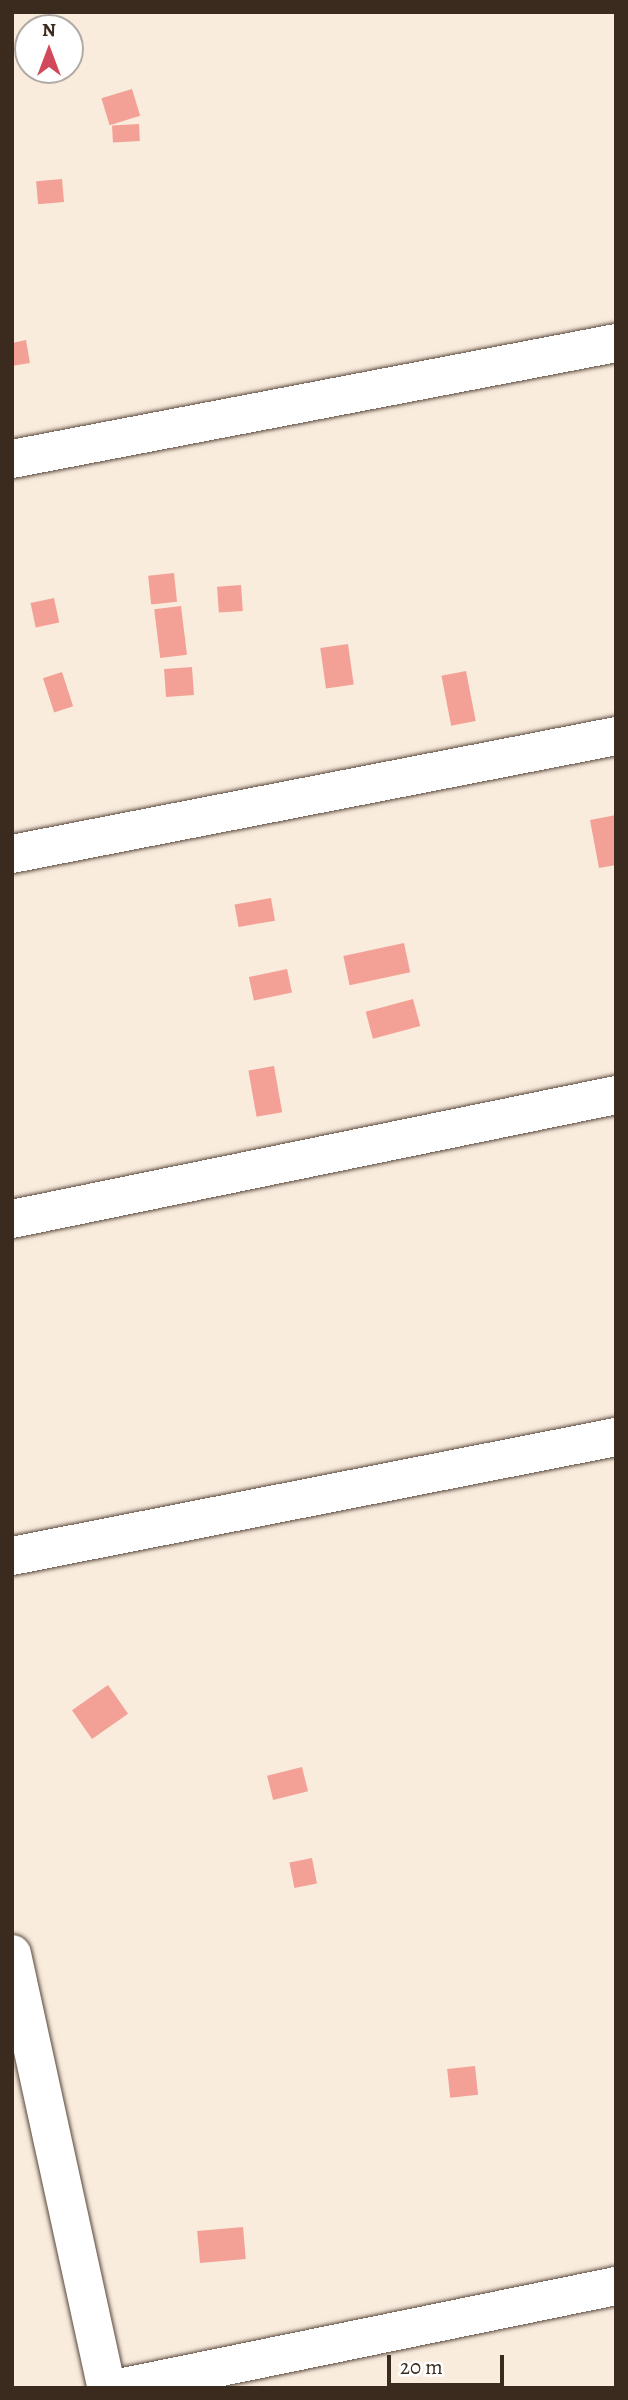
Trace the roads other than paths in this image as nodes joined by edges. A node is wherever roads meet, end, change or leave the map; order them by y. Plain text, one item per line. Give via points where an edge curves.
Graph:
1 (616, 343) edge
2 (12, 458) edge
3 (616, 736) edge
4 (12, 855) edge
5 (616, 1095) edge
6 (12, 1219) edge
7 (616, 1437) edge
8 (12, 1556) edge
9 (12, 1954) edge
10 (616, 2286) edge
11 (107, 2388) edge
12 (119, 2388) edge

1 - 2 street
3 - 4 street
5 - 6 street
7 - 8 street
9 - 11 street
10 - 12 street

